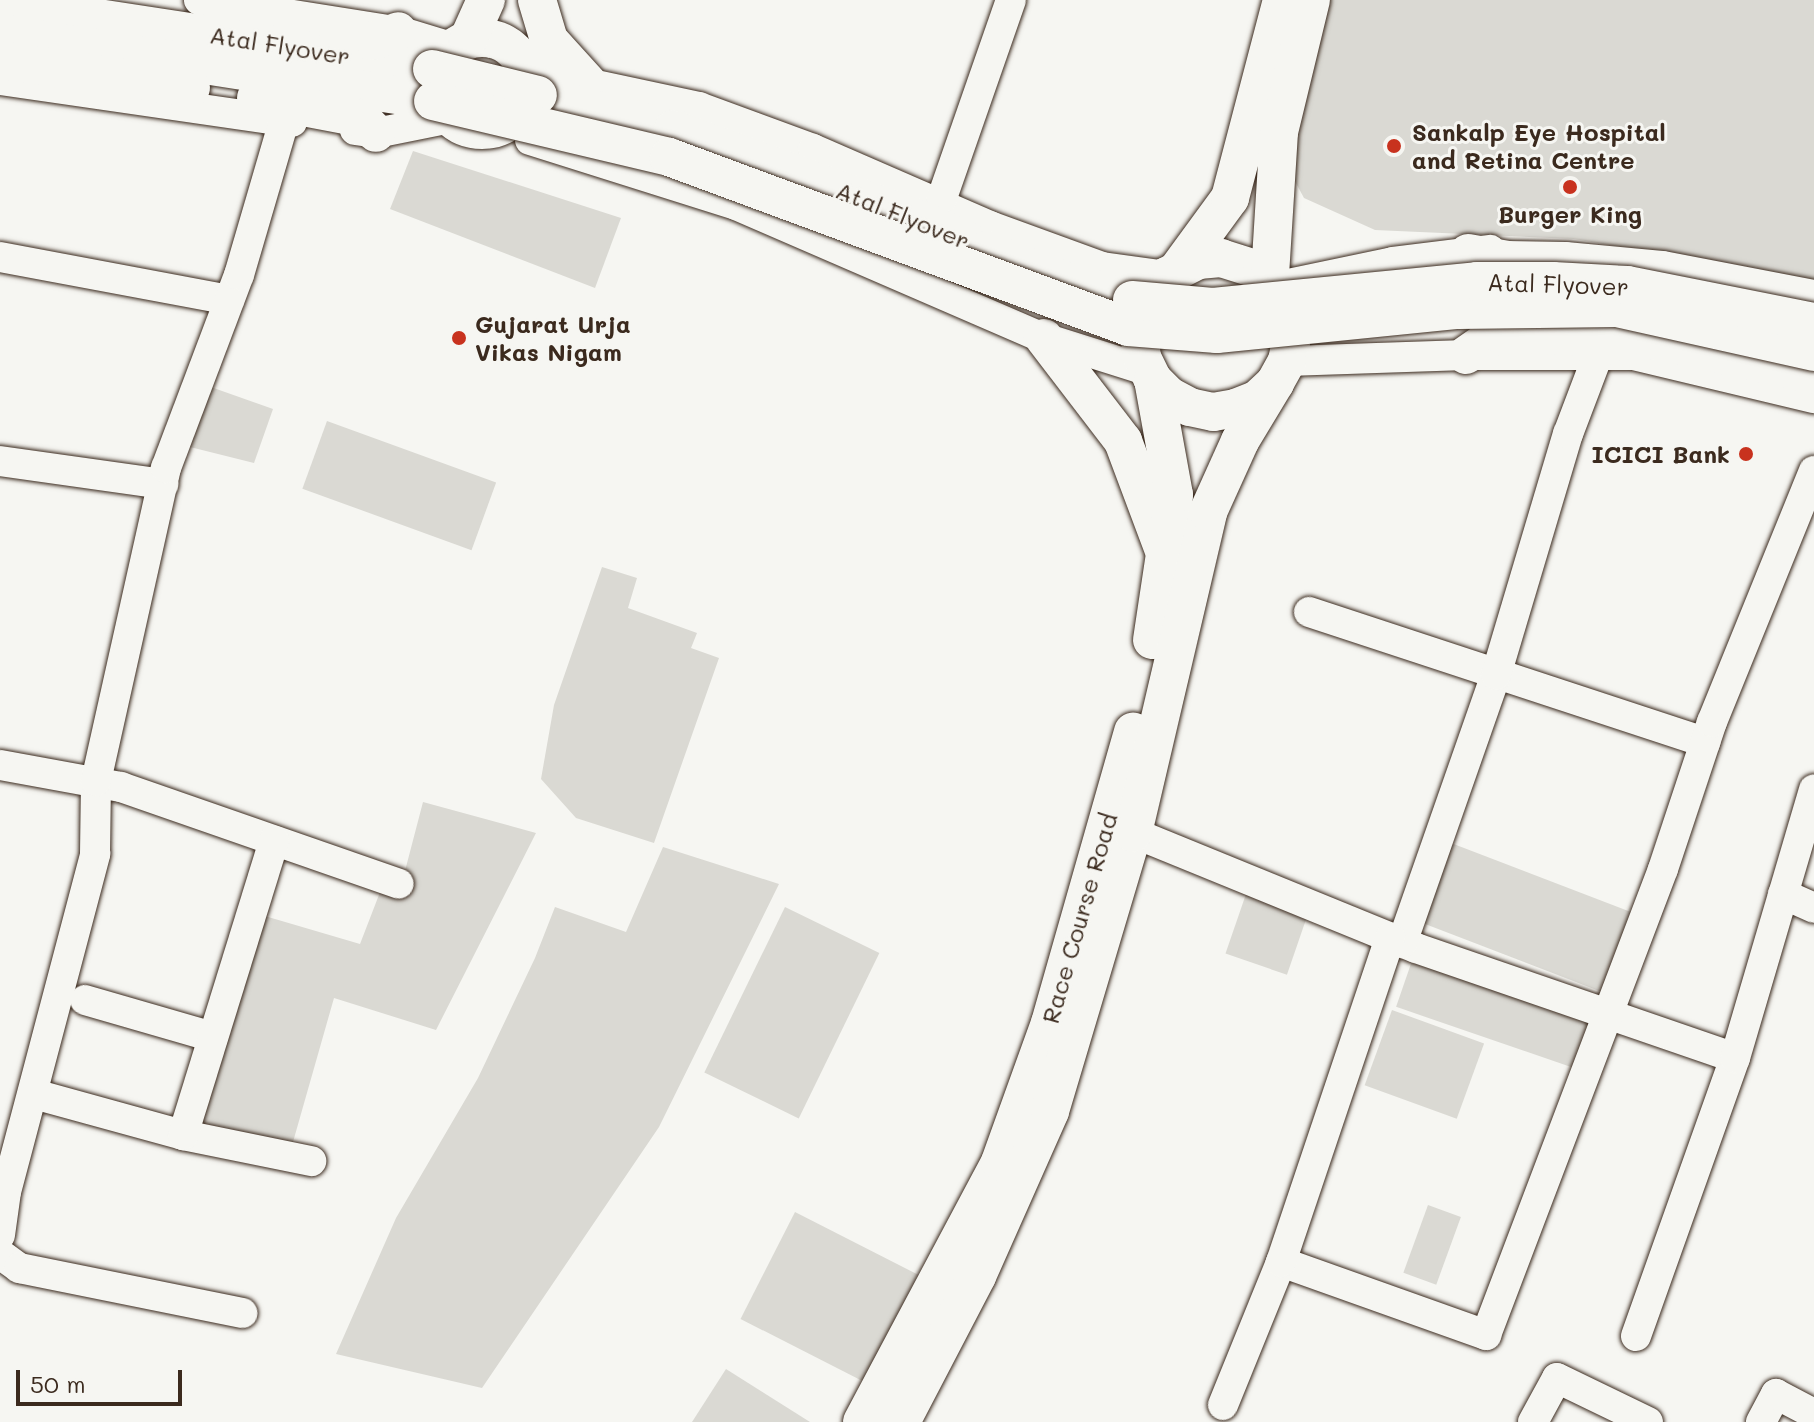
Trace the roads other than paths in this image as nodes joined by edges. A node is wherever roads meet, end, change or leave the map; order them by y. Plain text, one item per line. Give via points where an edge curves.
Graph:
1 (94, 0) edge
2 (199, 0) edge
3 (486, 0) edge
4 (525, 0) edge
5 (537, 0) edge
6 (1011, 0) edge
7 (1282, 0) edge
8 (1311, 0) edge
9 (0, 3) edge
10 (398, 31) junction
11 (0, 33) edge
12 (444, 56) junction
13 (518, 58) junction
14 (0, 60) edge
15 (0, 80) edge
16 (588, 83) junction
17 (451, 118) junction
18 (284, 121) junction
19 (362, 124) junction
20 (1266, 124) junction
21 (494, 128) junction
22 (942, 198) dead end
23 (1468, 253) junction
24 (0, 257) edge
25 (1173, 272) junction
26 (1275, 280) junction
27 (1814, 288) edge
28 (1814, 299) edge
29 (229, 300) junction
30 (1814, 322) edge
31 (1044, 338) junction
32 (1814, 352) edge
33 (1466, 355) junction
34 (1598, 355) junction
35 (1281, 372) junction
36 (1814, 375) edge
37 (1151, 376) junction
38 (1814, 398) edge
39 (0, 461) edge
40 (1814, 471) edge
41 (163, 484) junction
42 (1165, 554) junction
43 (1309, 612) dead end
44 (1496, 675) junction
45 (1705, 742) junction
46 (0, 765) edge
47 (96, 781) junction
48 (1814, 789) edge
49 (1119, 827) junction
50 (274, 841) junction
51 (399, 884) dead end
52 (1783, 894) junction
53 (1814, 908) edge
54 (1396, 940) junction
55 (85, 1000) dead end
56 (1607, 1013) junction
57 (213, 1037) junction
58 (1735, 1058) junction
59 (34, 1094) junction
60 (183, 1135) junction
61 (311, 1161) dead end
62 (0, 1235) edge
63 (0, 1254) edge
64 (1281, 1262) junction
65 (243, 1313) dead end
66 (1636, 1336) dead end
67 (1223, 1405) dead end
68 (1814, 1414) edge
69 (862, 1422) edge
70 (901, 1422) edge
71 (1533, 1422) edge
72 (1648, 1422) edge
73 (1761, 1422) edge

1 - 10 main road via 358,40 375,41
2 - 10 street
3 - 12 main road
4 - 13 main road
5 - 16 main road via 549,40
6 - 22 street
7 - 20 main road
8 - 20 main road
9 - 12 main road, Atal Flyover
10 - 12 street
11 - 32 main road, Atal Flyover, bridge via 390,92 624,145 756,188 1128,327 1217,334 1458,310 1617,308
12 - 13 main road via 489,38
12 - 17 main road via 437,95
12 - 30 main road, Atal Flyover, bridge via 673,129 925,221 1064,280 1132,300 1213,307 1477,281 1553,281 1643,288
13 - 16 street
13 - 21 main road via 528,84 518,112
14 - 19 main road
15 - 18 street
16 - 25 street via 699,107 1102,267
17 - 19 street
17 - 21 main road via 465,127
18 - 19 street
18 - 29 street
20 - 25 main road via 1230,198
20 - 26 main road
21 - 31 street via 736,205
23 - 26 street
23 - 27 street via 1551,247 1719,269
23 - 28 main road via 1662,270
24 - 29 street
25 - 26 main road via 1198,260 1221,258
25 - 37 main road via 1145,306 1139,331
26 - 35 main road via 1292,337
29 - 41 street
31 - 37 street
31 - 42 main road via 1123,441
33 - 34 street
33 - 35 street
33 - 36 main road via 1497,333 1657,341
34 - 38 street via 1633,355
34 - 44 street via 1568,434
35 - 37 main road via 1258,399 1213,412 1169,396
35 - 49 main road, Race Course Road via 1240,441 1208,512
37 - 42 main road, Race Course Road via 1174,495
39 - 41 street
40 - 45 street
41 - 47 street
42 - 49 main road, Race Course Road
43 - 44 street
44 - 45 street
44 - 54 street
45 - 56 street
46 - 47 street
47 - 50 street
47 - 59 street via 95,854
48 - 52 street
49 - 54 street
49 - 69 main road, Race Course Road via 1000,1162
49 - 70 main road, Race Course Road via 1050,1111 977,1276
50 - 51 street
50 - 57 street
52 - 53 street
52 - 58 street
54 - 56 street
54 - 64 street
55 - 57 street
56 - 58 street
56 - 64 street via 1486,1335
57 - 60 street
58 - 66 street
59 - 60 street
59 - 62 street via 6,1192
60 - 61 street
63 - 65 street via 19,1268
64 - 67 street
68 - 73 street via 1776,1394
71 - 72 street via 1557,1378

